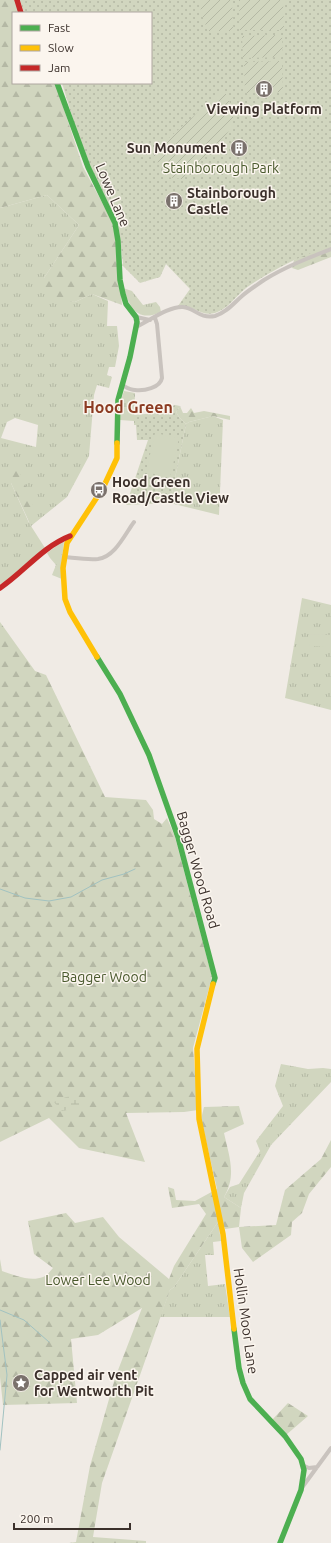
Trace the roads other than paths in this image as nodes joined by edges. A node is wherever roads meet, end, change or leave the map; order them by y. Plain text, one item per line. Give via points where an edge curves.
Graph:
1 (17, 0) edge
2 (21, 12) edge
3 (57, 84) edge
4 (331, 249) edge
5 (136, 317) junction
6 (155, 318) junction
7 (150, 320) junction
8 (136, 328) junction
9 (122, 386) junction
10 (134, 522) dead end
11 (70, 536) junction
12 (63, 557) junction
13 (0, 588) edge
14 (217, 1209) joint
15 (331, 1448) edge
16 (302, 1465) junction
17 (317, 1467) junction
18 (301, 1490) junction
19 (280, 1543) edge

1 - 2 street
3 - 5 street, Lowe Lane via 88,167 115,223 122,289 126,304
4 - 6 street via 296,262 264,280 215,316 198,315 185,307 175,307
5 - 7 street
5 - 8 street
6 - 7 street
6 - 9 street via 161,382 156,387 135,390
7 - 8 street
8 - 9 street
9 - 11 street via 118,400 117,458 103,488
10 - 12 street via 115,549 103,558
11 - 12 street, Bagger Wood Road
11 - 13 street via 50,547
12 - 14 street, Bagger Wood Road via 67,607 120,694 149,755 178,836 215,978 197,1049 199,1119
14 - 16 street, Hollin Moor Lane via 223,1234 242,1383 250,1399 285,1436 301,1459
15 - 17 street
16 - 17 street via 309,1468
16 - 18 street, Hollin Moor Lane
17 - 18 street
18 - 19 street, Hollin Moor Lane

